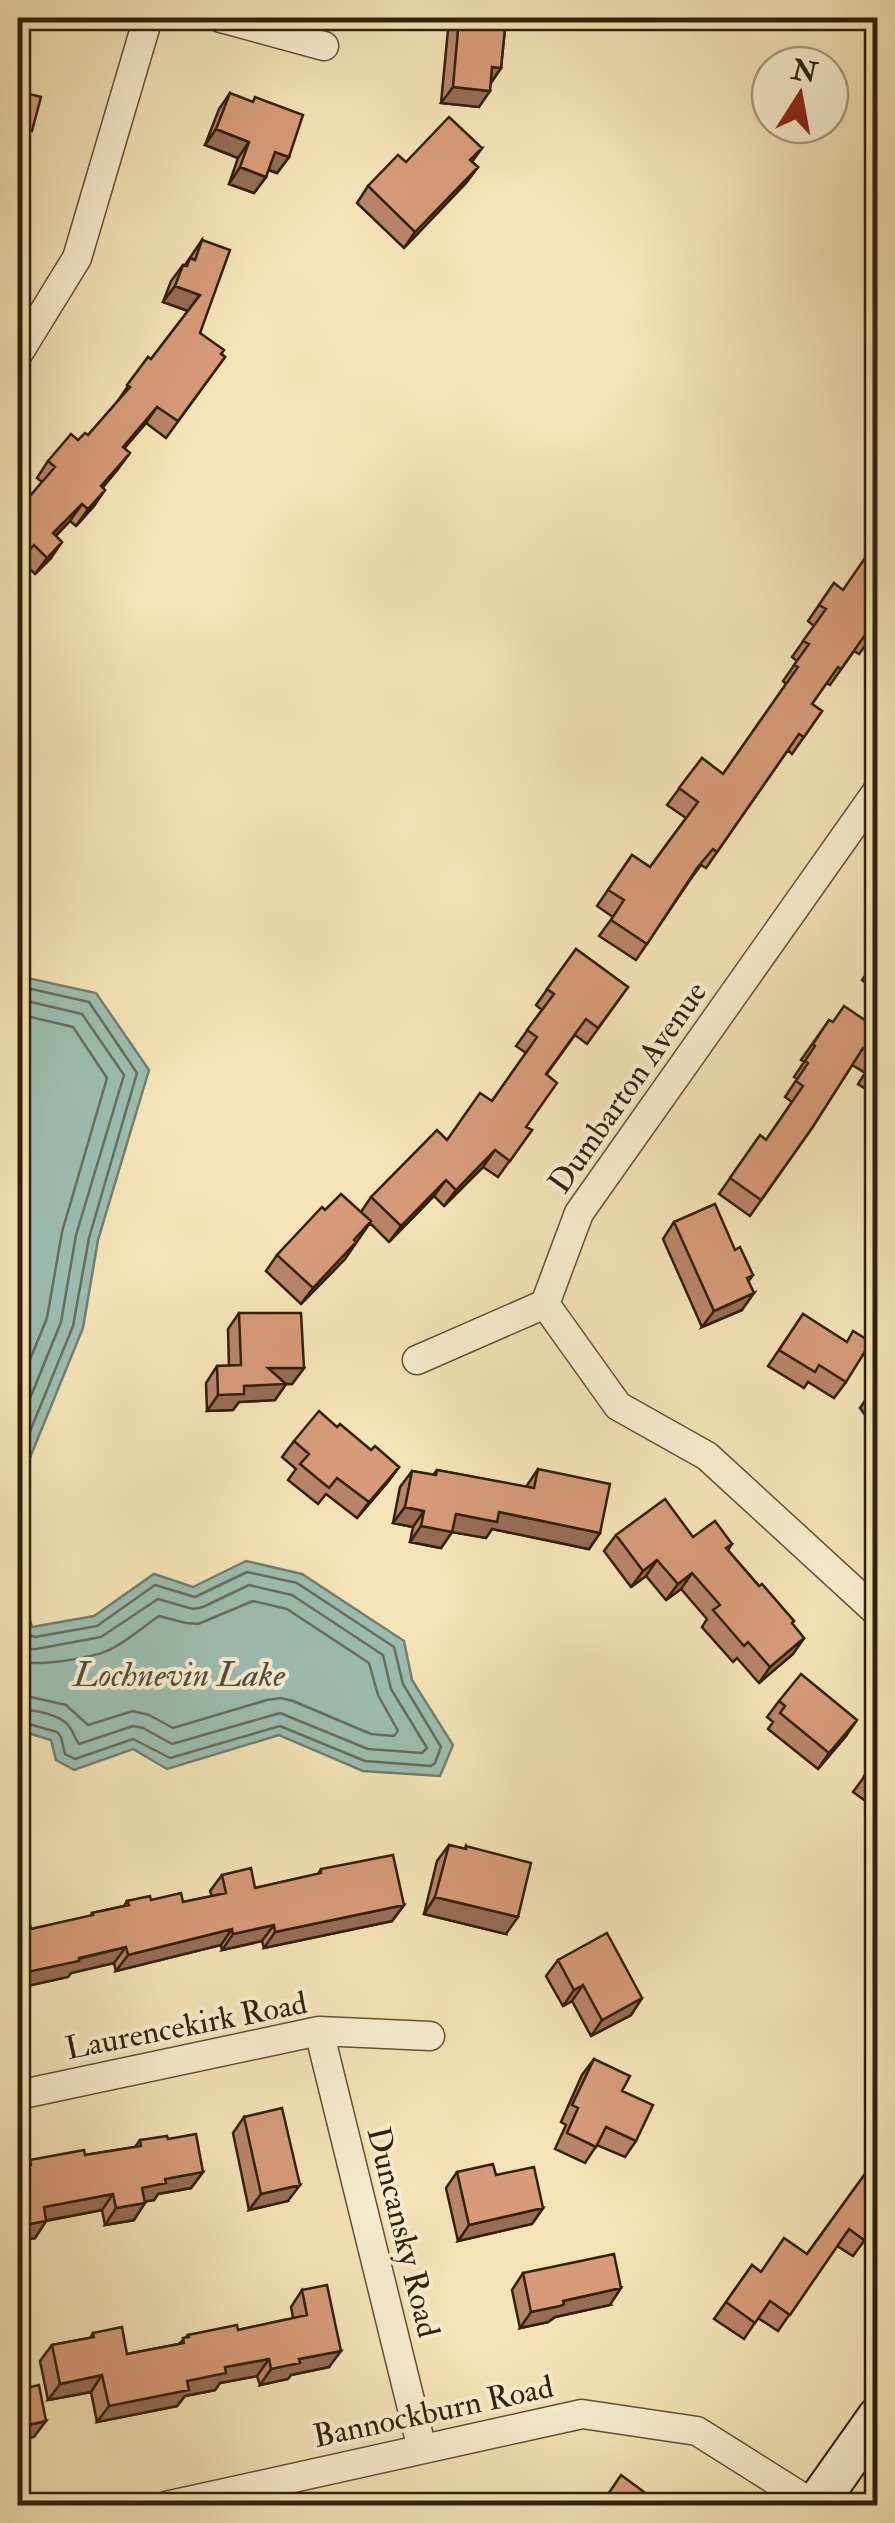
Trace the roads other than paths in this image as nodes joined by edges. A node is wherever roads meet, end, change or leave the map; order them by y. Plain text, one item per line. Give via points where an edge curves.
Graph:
1 (148, 18) edge
2 (221, 18) edge
3 (324, 46) dead end
4 (18, 354) edge
5 (878, 790) edge
6 (545, 1304) junction
7 (417, 1360) dead end
8 (878, 1613) edge
9 (319, 2031) junction
10 (430, 2036) dead end
11 (18, 2094) edge
12 (878, 2417) edge
13 (422, 2450) junction
14 (166, 2506) edge
15 (816, 2506) edge

1 - 4 street via 78,258
2 - 3 street
5 - 6 street, Dumbarton Avenue via 579,1213
6 - 7 street
6 - 8 street via 618,1406 707,1456
9 - 10 street, Laurencekirk Road
9 - 11 street, Laurencekirk Road
9 - 13 street, Duncansky Road
12 - 15 street
13 - 14 street, Bannockburn Road
13 - 15 street, Bannockburn Road via 582,2414 697,2431

